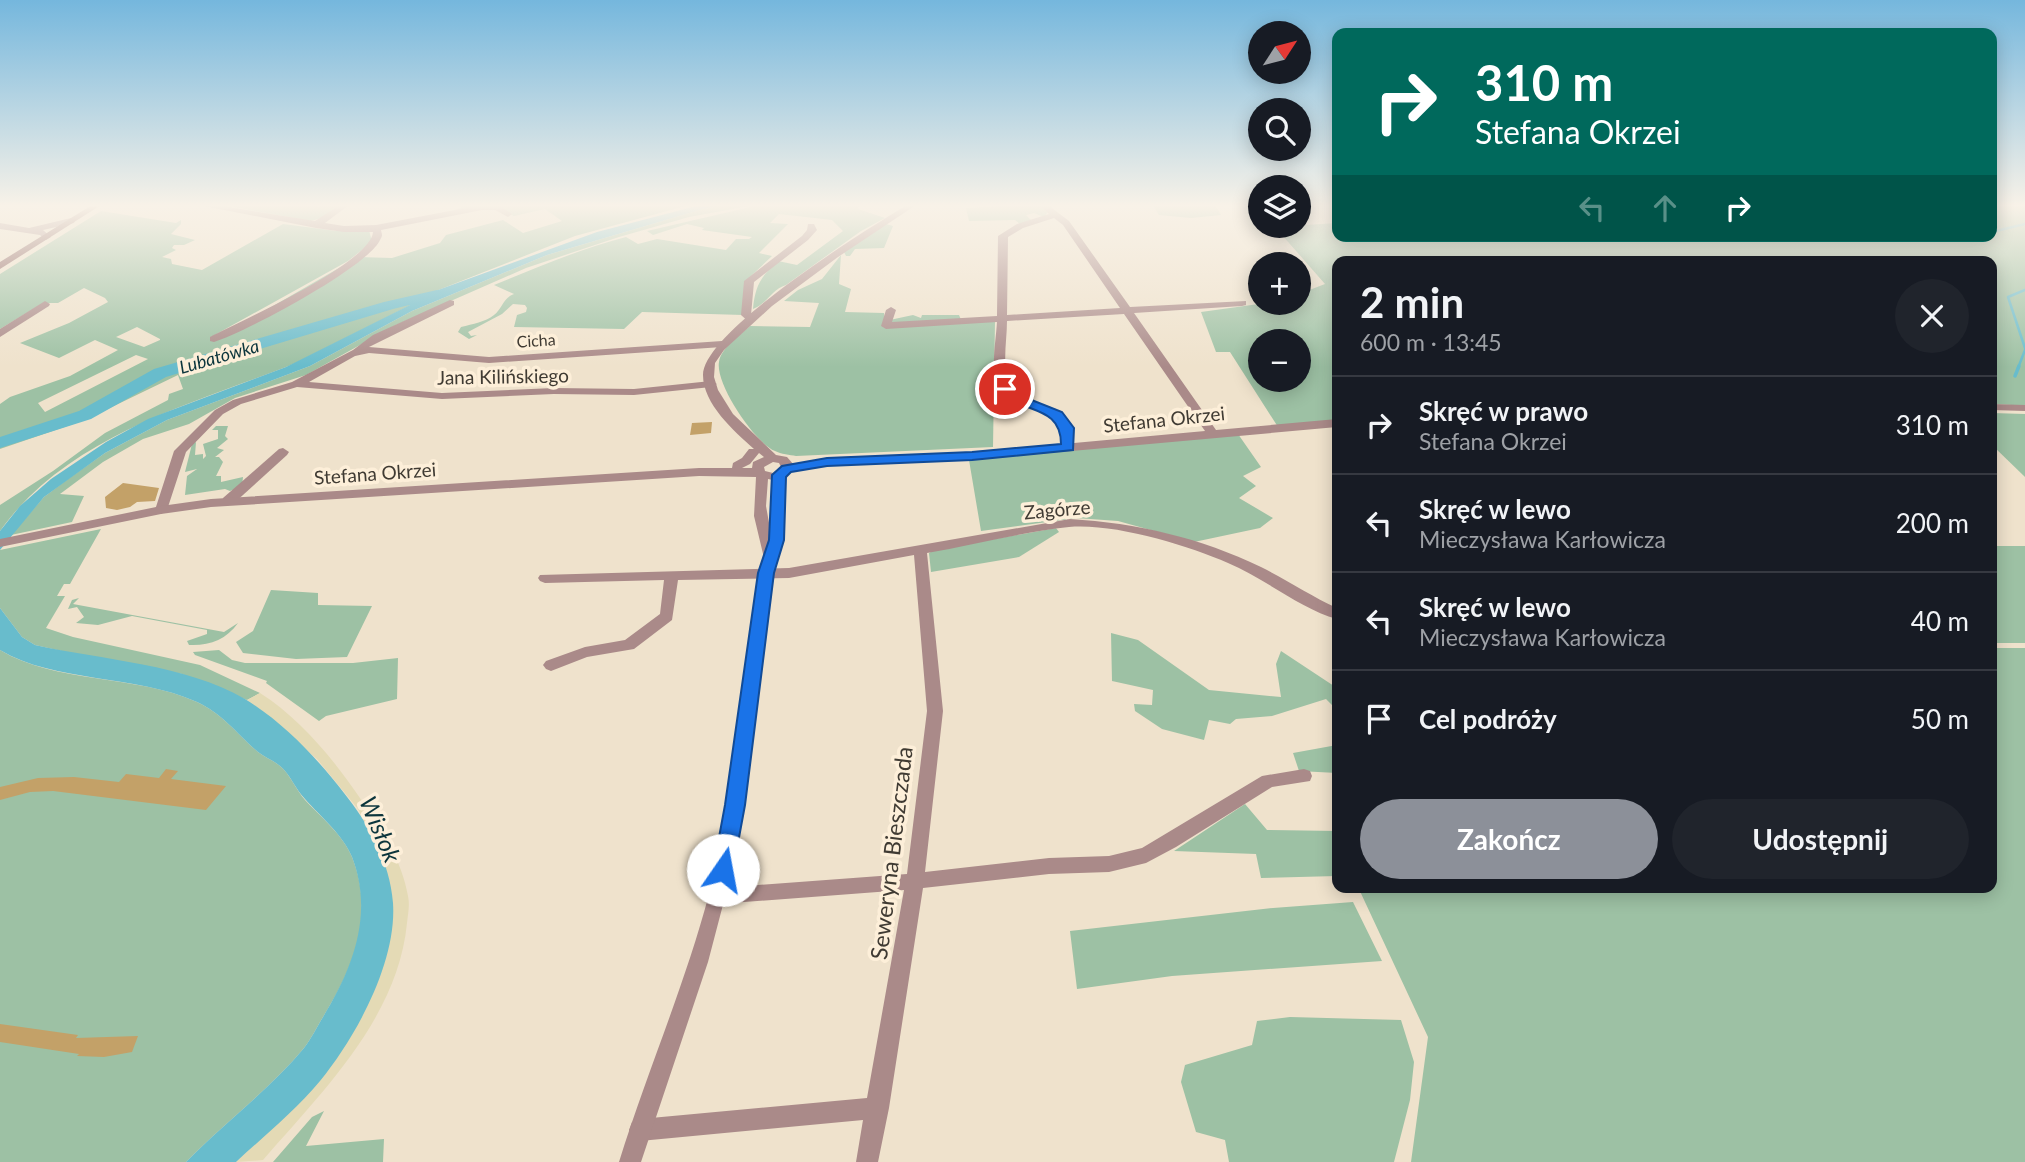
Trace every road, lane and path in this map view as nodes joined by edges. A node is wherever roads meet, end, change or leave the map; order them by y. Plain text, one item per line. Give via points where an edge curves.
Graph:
1 (355, 259) edge
2 (777, 259) edge
3 (831, 259) edge
4 (1002, 259) edge
5 (1092, 259) edge
6 (45, 303) dead end
7 (450, 303) dead end
8 (1241, 303) dead end
9 (891, 310) dead end
10 (1130, 311) junction
11 (750, 320) junction
12 (1000, 320) junction
13 (0, 334) edge
14 (214, 339) dead end
15 (722, 344) junction
16 (352, 353) junction
17 (296, 384) junction
18 (711, 384) junction
19 (1997, 407) edge
20 (2025, 408) edge
21 (1332, 422) edge
22 (742, 432) junction
23 (1212, 433) junction
24 (1068, 447) junction
25 (283, 452) dead end
26 (760, 464) junction
27 (784, 469) junction
28 (699, 472) junction
29 (229, 501) junction
30 (161, 510) junction
31 (0, 543) edge
32 (920, 549) junction
33 (768, 565) junction
34 (671, 576) junction
35 (545, 579) dead end
36 (1332, 611) edge
37 (551, 665) dead end
38 (1304, 776) dead end
39 (915, 881) junction
40 (718, 896) junction
41 (878, 1108) junction
42 (640, 1130) junction
43 (630, 1162) edge
44 (867, 1162) edge

1 - 14 street via 290,300
2 - 11 street via 749,281 746,316
3 - 11 street
4 - 12 street
5 - 10 street
6 - 13 street
7 - 16 street, Cicha
8 - 10 street
9 - 12 street via 886,326
10 - 12 street
10 - 23 street
11 - 15 street
12 - 24 street via 1005,389 1014,398 1058,415 1068,428
15 - 16 street, Cicha via 489,360 369,350
15 - 18 street via 710,363
16 - 17 street, Cicha
17 - 18 street, Jana Kilińskiego via 442,396 634,392
17 - 30 street, Cicha via 237,402 202,426 176,458
18 - 22 street via 725,413
19 - 20 street
21 - 23 street, Stefana Okrzei
22 - 26 street
22 - 26 street
23 - 24 street, Stefana Okrzei
24 - 27 street, Stefana Okrzei via 827,462
25 - 29 street
26 - 27 street, Stefana Okrzei
26 - 27 street
26 - 28 street, Stefana Okrzei
26 - 28 street, Stefana Okrzei
26 - 33 street
27 - 33 street via 776,540
28 - 29 street, Stefana Okrzei
29 - 30 street, Stefana Okrzei
30 - 31 street, Stefana Okrzei
32 - 33 street, Zagórze via 789,573
32 - 36 street, Zagórze via 1070,523 1109,524 1215,552
32 - 39 street, Seweryna Bieszczada via 935,711
33 - 34 street, Zagórze
33 - 40 street
34 - 35 street, Zagórze
34 - 37 street via 667,616 641,638
38 - 39 street via 1268,781 1146,855 1109,864
39 - 40 street
39 - 41 street, Seweryna Bieszczada
40 - 42 street
41 - 42 street
41 - 44 street, Seweryna Bieszczada
42 - 43 street

